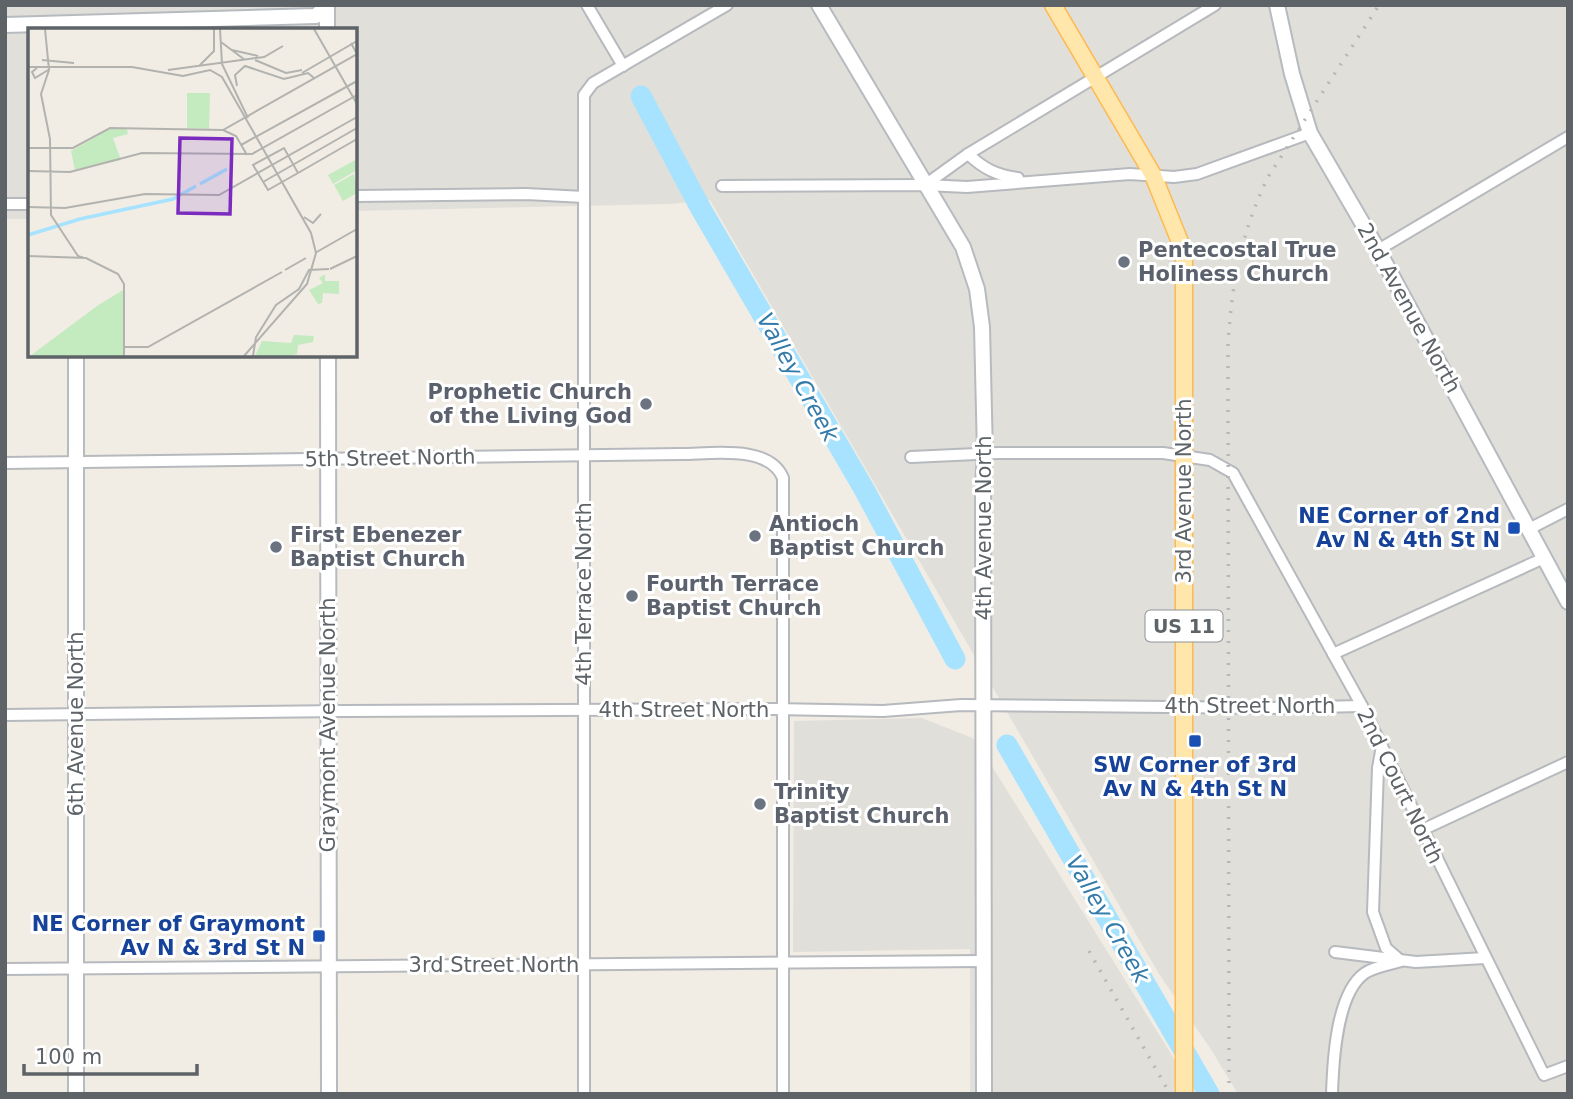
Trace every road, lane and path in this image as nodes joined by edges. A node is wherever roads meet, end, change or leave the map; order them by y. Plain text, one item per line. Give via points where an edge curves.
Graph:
1 (127, 5) edge
2 (327, 5) edge
3 (587, 5) edge
4 (727, 5) edge
5 (819, 5) edge
6 (1053, 5) edge
7 (1215, 5) edge
8 (1277, 5) edge
9 (5, 25) edge
10 (127, 25) edge
11 (327, 28) edge
12 (623, 66) junction
13 (1095, 76) junction
14 (1310, 133) junction
15 (1568, 137) edge
16 (968, 154) junction
17 (1153, 175) junction
18 (1031, 180) junction
19 (925, 185) junction
20 (722, 186) dead end
21 (357, 196) edge
22 (584, 197) junction
23 (5, 204) edge
24 (28, 204) edge
25 (1378, 250) junction
26 (76, 357) edge
27 (328, 357) edge
28 (584, 454) junction
29 (985, 455) junction
30 (1184, 455) junction
31 (911, 457) dead end
32 (328, 458) junction
33 (5, 463) edge
34 (76, 463) junction
35 (1568, 509) edge
36 (1529, 529) junction
37 (1544, 558) junction
38 (1568, 602) edge
39 (1333, 654) junction
40 (985, 705) junction
41 (1184, 706) junction
42 (1362, 706) junction
43 (783, 709) junction
44 (584, 710) junction
45 (328, 712) junction
46 (76, 713) junction
47 (5, 715) edge
48 (1382, 746) junction
49 (1568, 762) edge
50 (1422, 830) junction
51 (1335, 952) dead end
52 (1485, 958) junction
53 (983, 961) junction
54 (1401, 961) junction
55 (784, 963) junction
56 (584, 964) junction
57 (329, 966) junction
58 (76, 968) junction
59 (5, 969) edge
60 (1568, 1066) edge
61 (76, 1094) edge
62 (329, 1094) edge
63 (584, 1094) edge
64 (783, 1094) edge
65 (984, 1094) edge
66 (1184, 1094) edge
67 (1332, 1094) edge

1 - 10 street
2 - 10 street via 316,16
2 - 11 street
3 - 12 street
4 - 12 street
5 - 19 street, 4th Avenue North
6 - 13 main road, 3rd Avenue North / US 11
7 - 13 street
8 - 14 street, 2nd Avenue North
9 - 10 street
12 - 22 street, 4th Terrace North via 593,83 584,95
13 - 16 street
13 - 17 main road, 3rd Avenue North / US 11
14 - 17 street via 1197,174
14 - 25 street, 2nd Avenue North
15 - 25 street
16 - 18 street via 998,175
16 - 19 street
17 - 18 street
17 - 30 main road, 3rd Avenue North / US 11 via 1184,252
18 - 19 street via 967,187
19 - 20 street
19 - 29 street, 4th Avenue North via 962,247 977,289
21 - 22 street
22 - 28 street, 4th Terrace North
23 - 24 street
25 - 36 street, 2nd Avenue North
26 - 34 street, 6th Avenue North
27 - 32 street, Graymont Avenue North
28 - 32 street, 5th Street North
28 - 43 street, 5th Street North via 755,455 773,463 783,478
28 - 44 street, 4th Terrace North
29 - 30 street
29 - 31 street
29 - 40 street, 4th Avenue North
30 - 39 street, 2nd Court North via 1210,460 1233,473
30 - 41 main road, 3rd Avenue North / US 11
32 - 34 street, 5th Street North
32 - 45 street, Graymont Avenue North
33 - 34 street, 5th Street North
34 - 46 street, 6th Avenue North
35 - 36 street
36 - 37 street, 2nd Avenue North
37 - 38 street, 2nd Avenue North
37 - 39 street
39 - 42 street, 2nd Court North
40 - 41 street, 4th Street North
40 - 43 street, 4th Street North via 883,711
40 - 53 street, 4th Avenue North
41 - 42 street, 4th Street North
41 - 66 main road, 3rd Avenue North / US 11
42 - 48 street, 2nd Court North
43 - 44 street, 4th Street North
43 - 55 street
44 - 45 street, 4th Street North
44 - 56 street, 4th Terrace North
45 - 46 street, 4th Street North
45 - 57 street, Graymont Avenue North
46 - 47 street, 4th Street North
46 - 58 street, 6th Avenue North
48 - 50 street, 2nd Court North
48 - 54 street via 1373,912 1386,948
49 - 50 street
50 - 52 street, 2nd Court North
51 - 54 street
52 - 54 street
52 - 60 street, 2nd Court North via 1544,1076
53 - 55 street, 3rd Street North
53 - 65 street, 4th Avenue North
54 - 67 street via 1364,974 1344,1002
55 - 56 street, 3rd Street North
55 - 64 street
56 - 57 street, 3rd Street North
56 - 63 street, 4th Terrace North
57 - 58 street, 3rd Street North
57 - 62 street, Graymont Avenue North
58 - 59 street, 3rd Street North
58 - 61 street, 6th Avenue North

